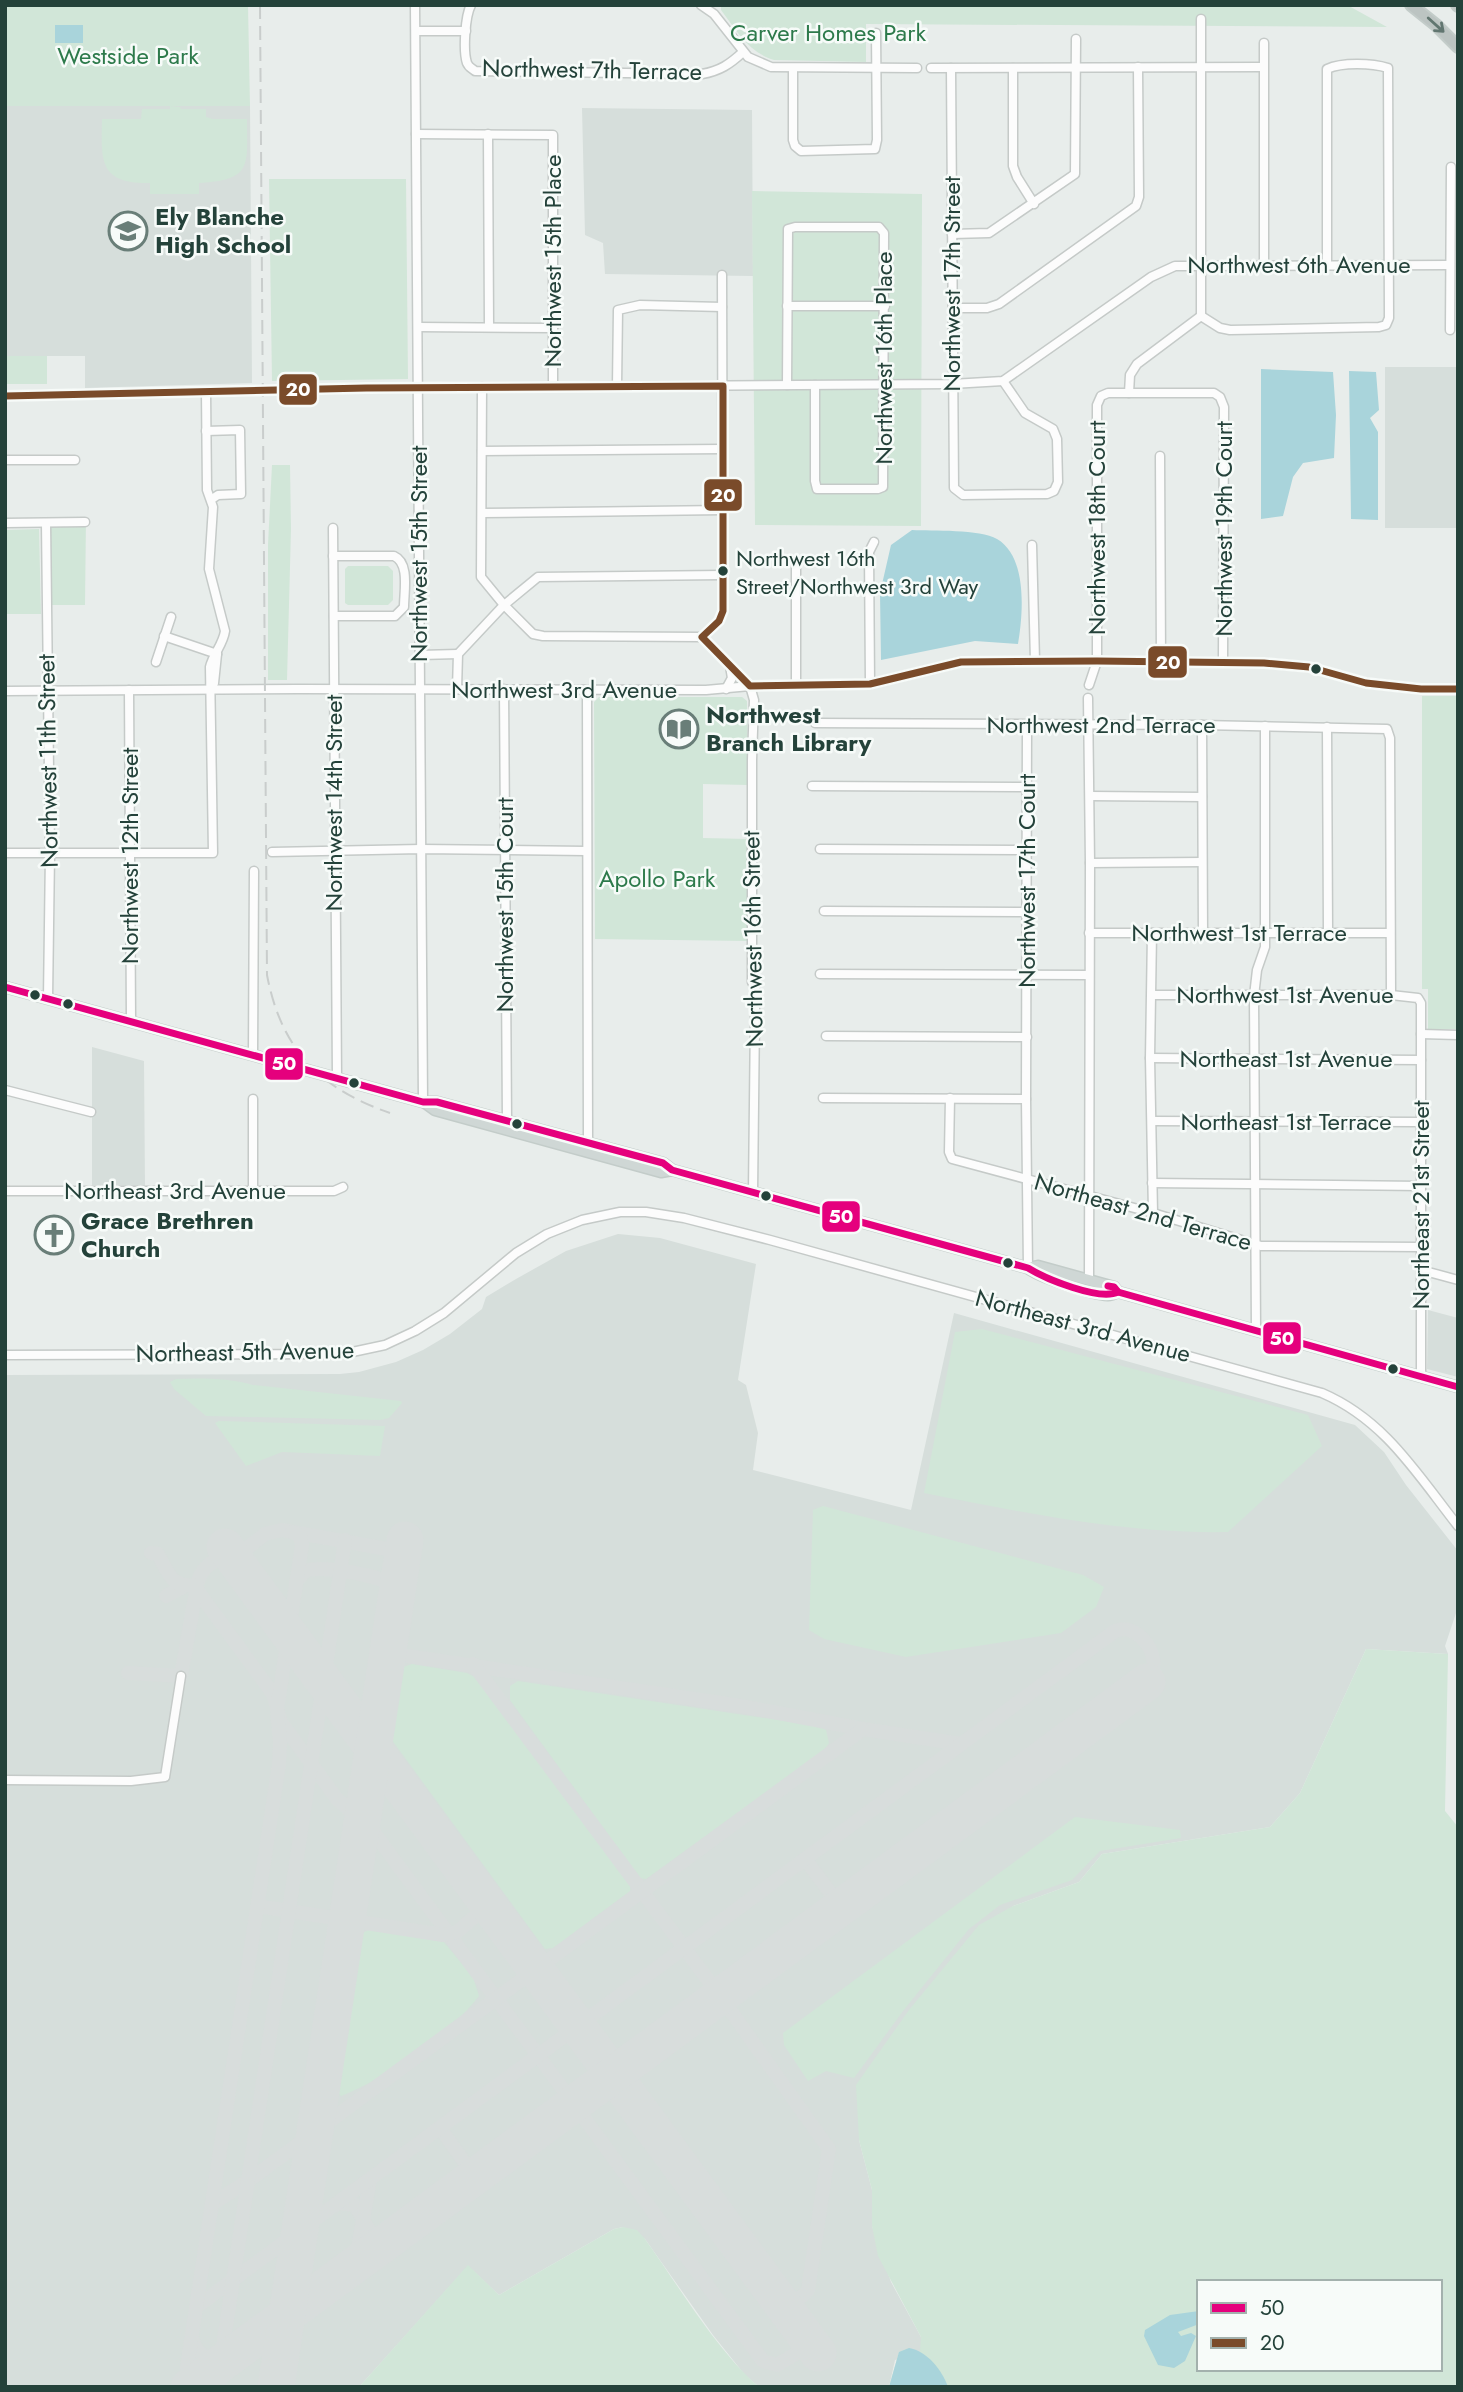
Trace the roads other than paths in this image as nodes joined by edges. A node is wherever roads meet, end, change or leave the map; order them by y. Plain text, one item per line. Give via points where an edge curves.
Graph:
1 (415, 5) edge
2 (471, 5) edge
3 (701, 5) edge
4 (1411, 5) edge
5 (1201, 19) dead end
6 (416, 31) junction
7 (466, 31) junction
8 (876, 33) dead end
9 (1076, 39) dead end
10 (1264, 43) dead end
11 (1458, 47) edge
12 (743, 52) junction
13 (1076, 67) junction
14 (1138, 67) junction
15 (1201, 67) junction
16 (1263, 67) junction
17 (793, 68) junction
18 (877, 68) junction
19 (917, 68) dead end
20 (931, 68) dead end
21 (951, 68) junction
22 (1013, 68) junction
23 (416, 134) junction
24 (488, 134) junction
25 (1451, 167) dead end
26 (1034, 204) junction
27 (952, 234) junction
28 (1389, 264) junction
29 (1202, 265) junction
30 (1264, 265) junction
31 (1327, 265) junction
32 (1450, 265) junction
33 (722, 275) dead end
34 (787, 306) junction
35 (885, 306) junction
36 (722, 307) junction
37 (953, 309) junction
38 (1200, 316) junction
39 (418, 327) junction
40 (489, 327) junction
41 (553, 328) junction
42 (1450, 330) dead end
43 (1003, 381) junction
44 (952, 384) junction
45 (788, 385) junction
46 (815, 385) junction
47 (884, 385) junction
48 (617, 386) junction
49 (723, 386) junction
50 (418, 387) junction
51 (482, 387) junction
52 (554, 387) junction
53 (206, 391) junction
54 (1129, 393) junction
55 (5, 396) edge
56 (206, 431) junction
57 (723, 449) junction
58 (482, 451) junction
59 (1160, 456) dead end
60 (5, 460) edge
61 (75, 460) dead end
62 (212, 499) junction
63 (724, 510) junction
64 (482, 513) junction
65 (85, 522) dead end
66 (5, 523) edge
67 (46, 523) junction
68 (333, 528) dead end
69 (874, 542) dead end
70 (1032, 545) dead end
71 (333, 556) junction
72 (796, 561) dead end
73 (723, 575) junction
74 (503, 605) junction
75 (334, 616) junction
76 (171, 617) dead end
77 (164, 636) junction
78 (702, 637) junction
79 (217, 653) junction
80 (458, 654) junction
81 (420, 655) junction
82 (1035, 661) junction
83 (1097, 661) junction
84 (1161, 661) junction
85 (156, 662) dead end
86 (1223, 662) junction
87 (730, 666) junction
88 (870, 684) junction
89 (796, 685) junction
90 (1089, 685) dead end
91 (750, 686) junction
92 (211, 689) junction
93 (334, 689) junction
94 (457, 689) junction
95 (504, 689) junction
96 (726, 689) junction
97 (1458, 689) edge
98 (47, 690) junction
99 (129, 690) junction
100 (420, 690) junction
101 (587, 690) junction
102 (5, 691) edge
103 (1088, 698) dead end
104 (816, 723) dead end
105 (1088, 724) junction
106 (1027, 725) junction
107 (1202, 725) junction
108 (1265, 726) junction
109 (1327, 727) junction
110 (812, 786) dead end
111 (1027, 787) junction
112 (1090, 796) junction
113 (1202, 797) junction
114 (421, 849) junction
115 (505, 849) junction
116 (820, 849) dead end
117 (334, 850) junction
118 (1027, 850) junction
119 (586, 851) junction
120 (272, 852) dead end
121 (5, 853) edge
122 (50, 853) junction
123 (131, 853) junction
124 (1202, 862) junction
125 (1090, 863) junction
126 (254, 871) dead end
127 (824, 911) dead end
128 (1026, 912) junction
129 (1328, 932) junction
130 (1089, 933) junction
131 (1152, 933) junction
132 (1203, 933) junction
133 (1390, 933) junction
134 (1265, 934) junction
135 (820, 974) dead end
136 (1026, 975) junction
137 (1089, 975) junction
138 (5, 987) edge
139 (1152, 995) junction
140 (1391, 995) junction
141 (1254, 996) junction
142 (48, 998) junction
143 (1418, 998) joint
144 (131, 1021) junction
145 (1421, 1034) junction
146 (1458, 1035) edge
147 (826, 1036) dead end
148 (1027, 1037) junction
149 (253, 1055) junction
150 (1150, 1058) junction
151 (1255, 1059) junction
152 (1421, 1060) junction
153 (337, 1078) junction
154 (5, 1090) edge
155 (822, 1098) dead end
156 (950, 1098) junction
157 (253, 1099) dead end
158 (1026, 1100) junction
159 (423, 1102) junction
160 (91, 1112) dead end
161 (507, 1121) junction
162 (1152, 1121) junction
163 (1255, 1122) junction
164 (1421, 1122) junction
165 (588, 1143) junction
166 (672, 1170) junction
167 (1028, 1179) junction
168 (1152, 1184) junction
169 (1256, 1184) junction
170 (1421, 1186) junction
171 (343, 1187) dead end
172 (5, 1191) edge
173 (253, 1191) junction
174 (753, 1193) junction
175 (1089, 1197) junction
176 (656, 1212) joint
177 (1153, 1213) junction
178 (1256, 1244) junction
179 (1421, 1247) junction
180 (1028, 1268) junction
181 (1421, 1270) junction
182 (1089, 1280) junction
183 (1458, 1280) edge
184 (1118, 1292) junction
185 (1256, 1331) junction
186 (5, 1355) edge
187 (1421, 1377) junction
188 (1458, 1387) edge
189 (1458, 1526) edge
190 (181, 1676) dead end
191 (5, 1780) edge

1 - 6 street, Northwest 15th Street
2 - 7 street
3 - 12 street via 714,14
4 -> 11 highway
5 - 15 street
6 - 7 street, Northwest 7th Terrace
6 - 23 street, Northwest 15th Street
7 - 12 street, Northwest 7th Terrace via 467,63 484,72 702,74 716,72
8 - 18 street
9 - 13 street
10 - 16 street
12 - 17 street via 771,67
13 - 14 street
13 - 22 street
13 - 26 street via 1075,174
14 - 15 street
14 - 37 street via 1136,206 999,304
15 - 16 street
15 - 29 street
16 - 30 street
17 - 18 street
17 - 18 street via 793,140 801,151 875,149
18 - 19 street
20 - 21 street
21 - 22 street
21 - 27 street, Northwest 17th Street
22 - 26 street via 1013,166
23 - 24 street
23 - 39 street, Northwest 15th Street
24 - 40 street
24 - 41 street, Northwest 15th Place via 552,135
25 - 32 street
26 - 27 street via 989,233
27 - 37 street, Northwest 17th Street
28 - 31 street, Northwest 6th Avenue
28 - 31 street via 1388,68 1379,65 1327,69
28 - 32 street, Northwest 6th Avenue
28 - 38 street via 1389,318 1379,327 1230,330
29 - 30 street, Northwest 6th Avenue
29 - 38 street
29 - 43 street, Northwest 6th Avenue via 1175,266 1151,276
30 - 31 street, Northwest 6th Avenue
32 - 42 street
33 - 36 street
34 - 35 street
34 - 35 street, Northwest 16th Place via 788,229 794,227 883,229
34 - 45 street
35 - 47 street, Northwest 16th Place
36 - 48 street via 639,305 618,310
36 - 49 street
37 - 44 street, Northwest 17th Street
38 - 54 street via 1137,364 1130,374
39 - 40 street
39 - 50 street, Northwest 15th Street
40 - 41 street
41 - 52 street, Northwest 15th Place
43 - 44 street
43 - 44 street, Northwest 17th Street via 1025,413 1053,429 1057,439 1058,482 1047,494 963,495 954,488
44 - 47 street
45 - 46 street
45 - 49 street
46 - 47 street
46 - 47 street, Northwest 16th Place via 817,489 883,487
48 - 49 street
48 - 52 street
49 - 57 street
50 - 51 street
50 - 53 street
50 - 81 street, Northwest 15th Street
51 - 52 street
51 - 58 street
53 - 55 street
53 - 56 street
54 - 83 street, Northwest 18th Court via 1108,393 1097,405
54 - 86 street, Northwest 19th Court via 1214,393 1224,407
56 - 62 street via 207,491
56 - 62 street via 240,430 241,494
57 - 58 street
57 - 63 street
58 - 64 street
59 - 84 street
60 - 61 street
62 - 79 street via 209,569 225,631
63 - 64 street
63 - 73 street
64 - 74 street via 481,577
65 - 67 street
66 - 67 street
67 - 98 street, Northwest 11th Street
68 - 71 street, Northwest 14th Street
69 - 88 street via 869,552
70 - 82 street
71 - 75 street, Northwest 14th Street
71 - 75 street via 394,556 404,565 401,613
72 - 89 street
73 - 74 street via 538,577
73 - 78 street via 723,611
74 - 78 street via 533,634 543,636
74 - 80 street
75 - 93 street, Northwest 14th Street
76 - 77 street
77 - 79 street
77 - 85 street
78 - 87 street
79 - 92 street via 211,659
80 - 81 street
80 - 94 street
81 - 100 street, Northwest 15th Street
82 - 83 street, Northwest 3rd Avenue
82 - 88 street, Northwest 3rd Avenue via 961,662
83 - 84 street, Northwest 3rd Avenue
83 - 90 street, Northwest 18th Court
84 - 86 street, Northwest 3rd Avenue
86 - 97 street, Northwest 3rd Avenue via 1309,667 1396,687
87 - 91 street
87 - 96 street via 732,678
88 - 89 street, Northwest 3rd Avenue
89 - 91 street, Northwest 3rd Avenue
91 - 96 street, Northwest 3rd Avenue
91 - 174 street, Northwest 16th Street via 754,700
92 - 93 street, Northwest 3rd Avenue
92 - 99 street, Northwest 3rd Avenue
92 - 123 street via 213,853
93 - 100 street, Northwest 3rd Avenue
93 - 117 street, Northwest 14th Street
94 - 95 street, Northwest 3rd Avenue
94 - 100 street, Northwest 3rd Avenue
95 - 101 street, Northwest 3rd Avenue
95 - 115 street, Northwest 15th Court
96 - 101 street, Northwest 3rd Avenue
98 - 99 street, Northwest 3rd Avenue
98 - 102 street, Northwest 3rd Avenue
98 - 122 street, Northwest 11th Street
99 - 123 street, Northwest 12th Street
100 - 114 street, Northwest 15th Street
101 - 119 street
103 - 105 street
104 - 106 street, Northwest 2nd Terrace
105 - 106 street, Northwest 2nd Terrace
105 - 107 street, Northwest 2nd Terrace
105 - 112 street
106 - 111 street, Northwest 17th Court
107 - 108 street, Northwest 2nd Terrace
107 - 113 street
108 - 109 street, Northwest 2nd Terrace
108 - 134 street
109 - 129 street
109 - 133 street, Northwest 2nd Terrace via 1387,729 1390,738
110 - 111 street
111 - 118 street, Northwest 17th Court
112 - 113 street
112 - 125 street
113 - 124 street
114 - 115 street
114 - 117 street
114 - 159 street, Northwest 15th Street
115 - 119 street
115 - 161 street, Northwest 15th Court
116 - 118 street
117 - 120 street
117 - 153 street, Northwest 14th Street
118 - 128 street, Northwest 17th Court
119 - 165 street
121 - 122 street
122 - 123 street
122 - 142 street, Northwest 11th Street
123 - 144 street, Northwest 12th Street
124 - 125 street
124 - 132 street
125 - 130 street
126 - 149 street
127 - 128 street
128 - 136 street, Northwest 17th Court
129 - 133 street, Northwest 1st Terrace
129 - 134 street, Northwest 1st Terrace
130 - 131 street, Northwest 1st Terrace
130 - 137 street
131 - 132 street, Northwest 1st Terrace
131 - 139 street
132 - 134 street, Northwest 1st Terrace
133 - 140 street
134 - 141 street
135 - 136 street
136 - 137 street
136 - 148 street, Northwest 17th Court
137 - 175 street
138 - 142 main road
139 - 141 street, Northwest 1st Avenue
139 - 150 street
140 - 141 street, Northwest 1st Avenue
140 - 143 street, Northwest 1st Avenue
141 - 151 street
142 - 144 main road
143 - 145 street, Northeast 21st Street
144 - 149 main road
145 - 146 street
145 - 152 street, Northeast 21st Street
147 - 148 street
148 - 158 street, Northwest 17th Court
149 - 153 main road
150 - 151 street, Northeast 1st Avenue
150 - 162 street
151 - 152 street, Northeast 1st Avenue
151 - 163 street
152 - 164 street, Northeast 21st Street
153 - 159 main road
154 - 160 street
155 - 156 street
156 - 158 street
156 - 167 street, Northeast 2nd Terrace via 952,1159
157 - 173 street
158 - 167 street, Northwest 17th Court
159 - 161 main road via 437,1101
159 - 166 main road via 435,1110 661,1172
161 - 165 main road
162 - 163 street, Northeast 1st Terrace
162 - 168 street
163 - 164 street, Northeast 1st Terrace
163 - 169 street
164 - 170 street, Northeast 21st Street
165 - 166 main road via 663,1163
166 - 174 main road
167 - 175 street, Northeast 2nd Terrace
167 - 180 street, Northwest 17th Court
168 - 169 street
168 - 177 street
169 - 170 street
169 - 178 street
170 - 179 street, Northeast 21st Street
171 - 173 street, Northeast 3rd Avenue via 334,1191
172 - 173 street, Northeast 3rd Avenue
174 - 180 main road
175 - 177 street, Northeast 2nd Terrace
175 - 182 street
176 - 186 street, Northeast 5th Avenue via 595,1218 547,1234 516,1253 444,1312 386,1345 343,1354
176 - 189 street, Northeast 3rd Avenue via 1322,1393 1343,1402 1390,1439
177 - 178 street, Northeast 2nd Terrace
178 - 179 street, Northeast 2nd Terrace
178 - 185 street
179 - 181 street, Northeast 21st Street
180 - 182 main road via 1038,1266
180 - 184 main road via 1035,1275 1110,1296
181 - 183 street
181 - 187 street, Northeast 21st Street
182 - 184 main road
184 - 185 main road
185 - 187 main road
187 - 188 main road
190 - 191 street via 165,1777 131,1782

